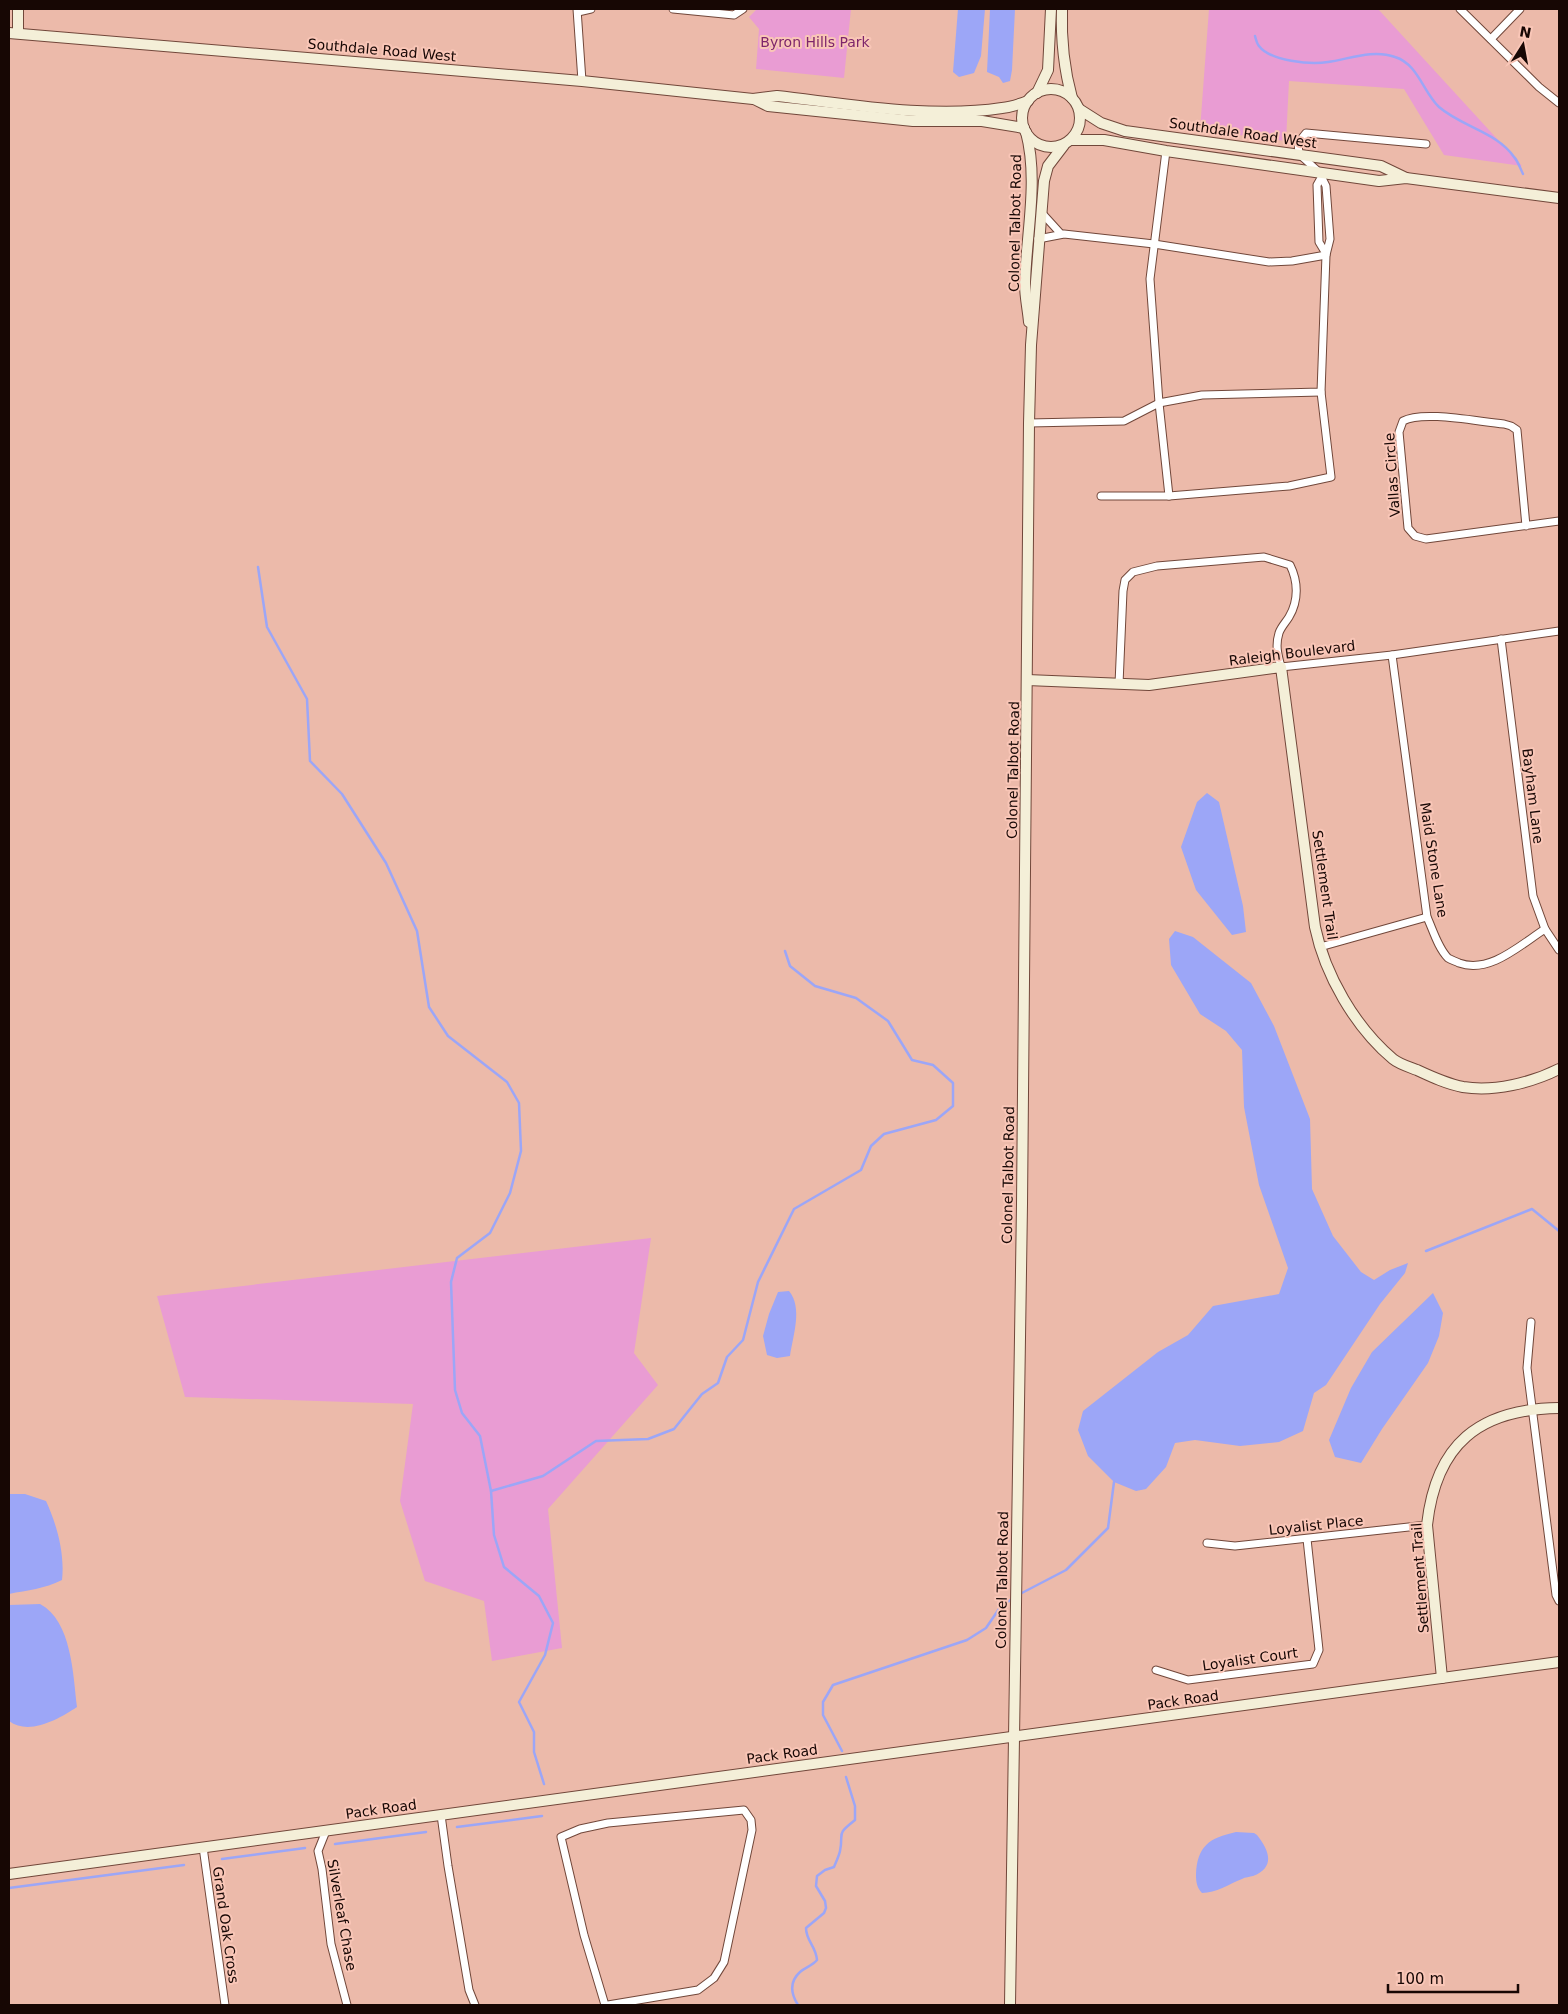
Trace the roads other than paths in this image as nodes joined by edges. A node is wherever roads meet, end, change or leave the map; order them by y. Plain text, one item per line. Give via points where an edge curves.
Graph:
1 (18, 9) edge
2 (591, 9) edge
3 (673, 9) edge
4 (743, 9) edge
5 (1050, 9) edge
6 (1062, 9) edge
7 (1460, 9) edge
8 (1520, 9) edge
9 (578, 10) edge
10 (13, 33) edge
11 (1491, 39) junction
12 (582, 81) junction
13 (1037, 93) junction
14 (1072, 98) junction
15 (753, 99) junction
16 (1028, 101) junction
17 (1559, 103) edge
18 (1079, 109) junction
19 (1025, 130) junction
20 (1068, 142) junction
21 (1426, 144) dead end
22 (1166, 151) junction
23 (1299, 154) junction
24 (1320, 175) junction
25 (1406, 178) junction
26 (1559, 198) edge
27 (1040, 211) junction
28 (1061, 234) junction
29 (1038, 239) junction
30 (1154, 244) junction
31 (1326, 254) junction
32 (1031, 345) junction
33 (1322, 392) junction
34 (1159, 403) junction
35 (1029, 424) junction
36 (1102, 496) dead end
37 (1169, 496) junction
38 (1559, 521) edge
39 (1526, 526) junction
40 (1559, 631) edge
41 (1501, 639) junction
42 (1392, 655) junction
43 (1281, 667) junction
44 (1027, 680) junction
45 (1119, 684) junction
46 (1427, 917) junction
47 (1545, 928) junction
48 (1320, 947) junction
49 (1559, 950) edge
50 (1559, 1069) edge
51 (1531, 1322) dead end
52 (1533, 1408) junction
53 (1559, 1408) edge
54 (1427, 1525) junction
55 (1307, 1539) junction
56 (1207, 1543) dead end
57 (1559, 1601) edge
58 (1559, 1662) edge
59 (1156, 1670) dead end
60 (1442, 1678) junction
61 (1014, 1737) junction
62 (441, 1815) junction
63 (326, 1831) junction
64 (203, 1847) junction
65 (9, 1874) edge
66 (225, 2005) edge
67 (347, 2005) edge
68 (475, 2005) edge
69 (607, 2005) edge
70 (1010, 2005) edge

1 - 10 main road
2 - 9 street
3 - 4 street via 734,15
5 - 13 main road via 1048,70
6 - 14 main road via 1066,78
7 - 11 street
8 - 11 street
9 - 12 street
10 - 12 main road, Southdale Road West
11 - 17 street
12 - 15 main road, Southdale Road West
13 - 14 main road via 1056,89
13 - 16 main road
14 - 18 main road
15 - 16 main road, Southdale Road West via 776,96 963,111 1003,108
15 - 19 main road, Southdale Road West via 768,106 913,122 982,121
16 - 19 main road via 1022,118
18 - 20 main road via 1080,124
18 - 23 main road, Southdale Road West via 1101,123 1125,131
19 - 20 main road via 1036,143 1046,147
19 - 32 main road, Colonel Talbot Road via 1031,150 1025,286
20 - 22 main road, Southdale Road West via 1104,140
20 - 27 main road, Colonel Talbot Road via 1048,166
21 - 23 street via 1306,133 1298,143
22 - 24 main road, Southdale Road West
22 - 30 street
23 - 24 street
23 - 25 main road, Southdale Road West via 1381,166
24 - 25 main road, Southdale Road West via 1379,181
24 - 31 street via 1326,186 1330,239
24 - 31 street via 1316,185 1319,242
25 - 26 main road, Southdale Road West
27 - 28 street
27 - 29 main road, Colonel Talbot Road
28 - 29 street
28 - 30 street
29 - 32 main road, Colonel Talbot Road
30 - 31 street via 1269,262
30 - 34 street via 1150,279
31 - 33 street
32 - 35 main road, Colonel Talbot Road
33 - 34 street via 1202,395
33 - 37 street via 1331,476 1289,486
34 - 35 street via 1124,421
34 - 37 street
35 - 44 main road, Colonel Talbot Road
36 - 37 street
38 - 39 street, Vallas Circle
39 - 39 street, Vallas Circle via 1426,539 1415,536 1408,528 1399,432 1403,421 1411,417 1430,417 1504,424 1517,430
40 - 41 street, Raleigh Boulevard
41 - 42 street, Raleigh Boulevard
41 - 47 street, Bayham Lane via 1533,896
42 - 43 street, Raleigh Boulevard
42 - 46 street, Maid Stone Lane
43 - 45 main road, Raleigh Boulevard via 1149,685
43 - 45 street via 1276,652 1280,630 1290,615 1297,591 1290,565 1264,557 1157,566 1133,572 1126,580
43 - 48 main road, Settlement Trail
44 - 45 main road, Raleigh Boulevard
44 - 61 main road, Colonel Talbot Road
46 - 47 street, Maid Stone Lane via 1449,959 1468,966 1500,959
46 - 48 street
47 - 49 street, Bayham Lane
48 - 50 main road, Settlement Trail via 1351,1012 1365,1032 1394,1060 1464,1087 1498,1087 1543,1077
51 - 52 street via 1527,1368
52 - 53 main road, Settlement Trail
52 - 54 main road, Settlement Trail via 1490,1420 1458,1444 1443,1466 1430,1504
52 - 57 street
54 - 55 street, Loyalist Place
54 - 60 main road, Settlement Trail
55 - 56 street, Loyalist Place via 1235,1546
55 - 59 street, Loyalist Court via 1319,1650 1313,1664 1188,1680
58 - 60 main road, Pack Road
60 - 61 main road, Pack Road
61 - 62 main road, Pack Road
61 - 70 main road, Colonel Talbot Road
62 - 63 main road, Pack Road
62 - 68 street via 469,1990
63 - 64 main road, Pack Road
63 - 67 street, Silverleaf Chase via 318,1852 331,1944
64 - 65 main road, Pack Road
64 - 66 street, Grand Oak Cross
69 - 69 street via 584,1935 561,1837 608,1823 744,1810 751,1820 752,1830 724,1962 714,1978 698,1990

